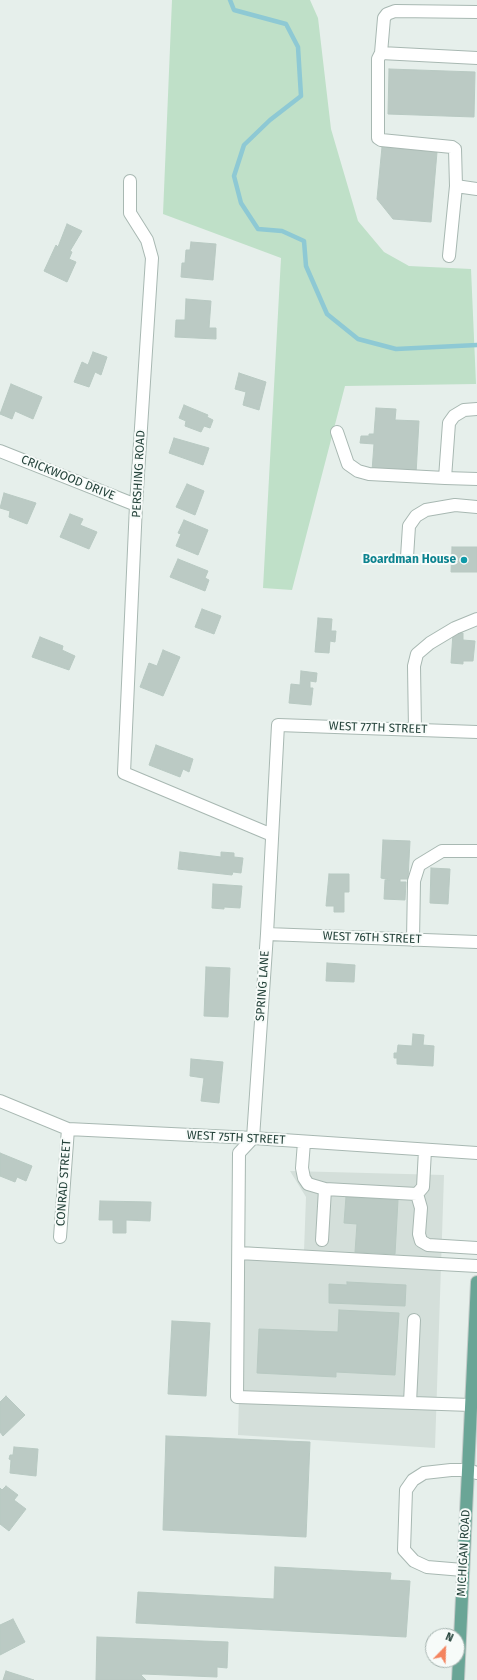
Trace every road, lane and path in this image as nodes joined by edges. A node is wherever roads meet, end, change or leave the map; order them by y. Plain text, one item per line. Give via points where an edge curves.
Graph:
1 (477, 12) edge
2 (381, 53) junction
3 (477, 58) edge
4 (130, 181) dead end
5 (456, 186) junction
6 (477, 189) edge
7 (449, 256) dead end
8 (477, 409) edge
9 (337, 432) dead end
10 (0, 451) edge
11 (445, 478) junction
12 (477, 479) edge
13 (136, 505) junction
14 (477, 507) edge
15 (407, 557) dead end
16 (477, 619) edge
17 (278, 725) joint
18 (415, 730) junction
19 (477, 732) edge
20 (272, 834) junction
21 (477, 851) edge
22 (267, 934) junction
23 (413, 940) junction
24 (477, 942) edge
25 (0, 1101) edge
26 (68, 1129) junction
27 (253, 1138) junction
28 (304, 1142) junction
29 (425, 1150) junction
30 (477, 1153) edge
31 (325, 1189) junction
32 (417, 1194) junction
33 (60, 1237) dead end
34 (322, 1240) dead end
35 (239, 1248) junction
36 (477, 1248) edge
37 (477, 1266) edge
38 (477, 1282) edge
39 (414, 1320) dead end
40 (476, 1337) edge
41 (410, 1403) junction
42 (471, 1405) junction
43 (474, 1427) edge
44 (472, 1472) edge
45 (463, 1570) junction
46 (458, 1680) edge

1 - 2 street via 395,11 387,14 384,18
2 - 3 street
2 - 5 street via 378,59 378,138 452,147 455,149
4 - 13 street, PERSHING ROAD via 130,212 148,240 152,258
5 - 6 street
5 - 7 street
8 - 11 street via 464,410 454,416 449,423
9 - 11 street via 348,464 358,471 368,474
10 - 13 street, CRICKWOOD DRIVE
11 - 12 street
13 - 20 street, PERSHING ROAD via 124,773
14 - 15 street via 455,505 426,510 416,516 409,526
16 - 18 street via 455,628 417,654 414,666
17 - 18 street, WEST 77TH STREET
17 - 20 street, SPRING LANE
18 - 19 street, WEST 77TH STREET
20 - 22 street, SPRING LANE
21 - 23 street via 442,851 419,865 414,881
22 - 23 street, WEST 76TH STREET
22 - 27 street, SPRING LANE
23 - 24 street, WEST 76TH STREET
25 - 26 street, WEST 75TH STREET
26 - 27 street, WEST 75TH STREET
26 - 33 street, CONRAD STREET
27 - 28 street, WEST 75TH STREET
27 - 35 street via 239,1152
28 - 29 street, WEST 75TH STREET
28 - 31 street via 304,1178 308,1184
29 - 30 street, WEST 75TH STREET
29 - 32 street via 423,1187
31 - 32 street
31 - 34 street
32 - 36 street via 421,1208 420,1241 428,1245
35 - 37 street
35 - 41 street via 237,1397
38 - 40 main road, MICHIGAN ROAD
39 - 41 street
40 - 42 main road, MICHIGAN ROAD
41 - 42 street
42 - 43 main road, MICHIGAN ROAD
43 - 44 main road, MICHIGAN ROAD
44 - 45 main road, MICHIGAN ROAD
44 - 45 street via 424,1473 413,1480 406,1490 404,1550 414,1561 427,1567
45 - 46 main road, MICHIGAN ROAD

